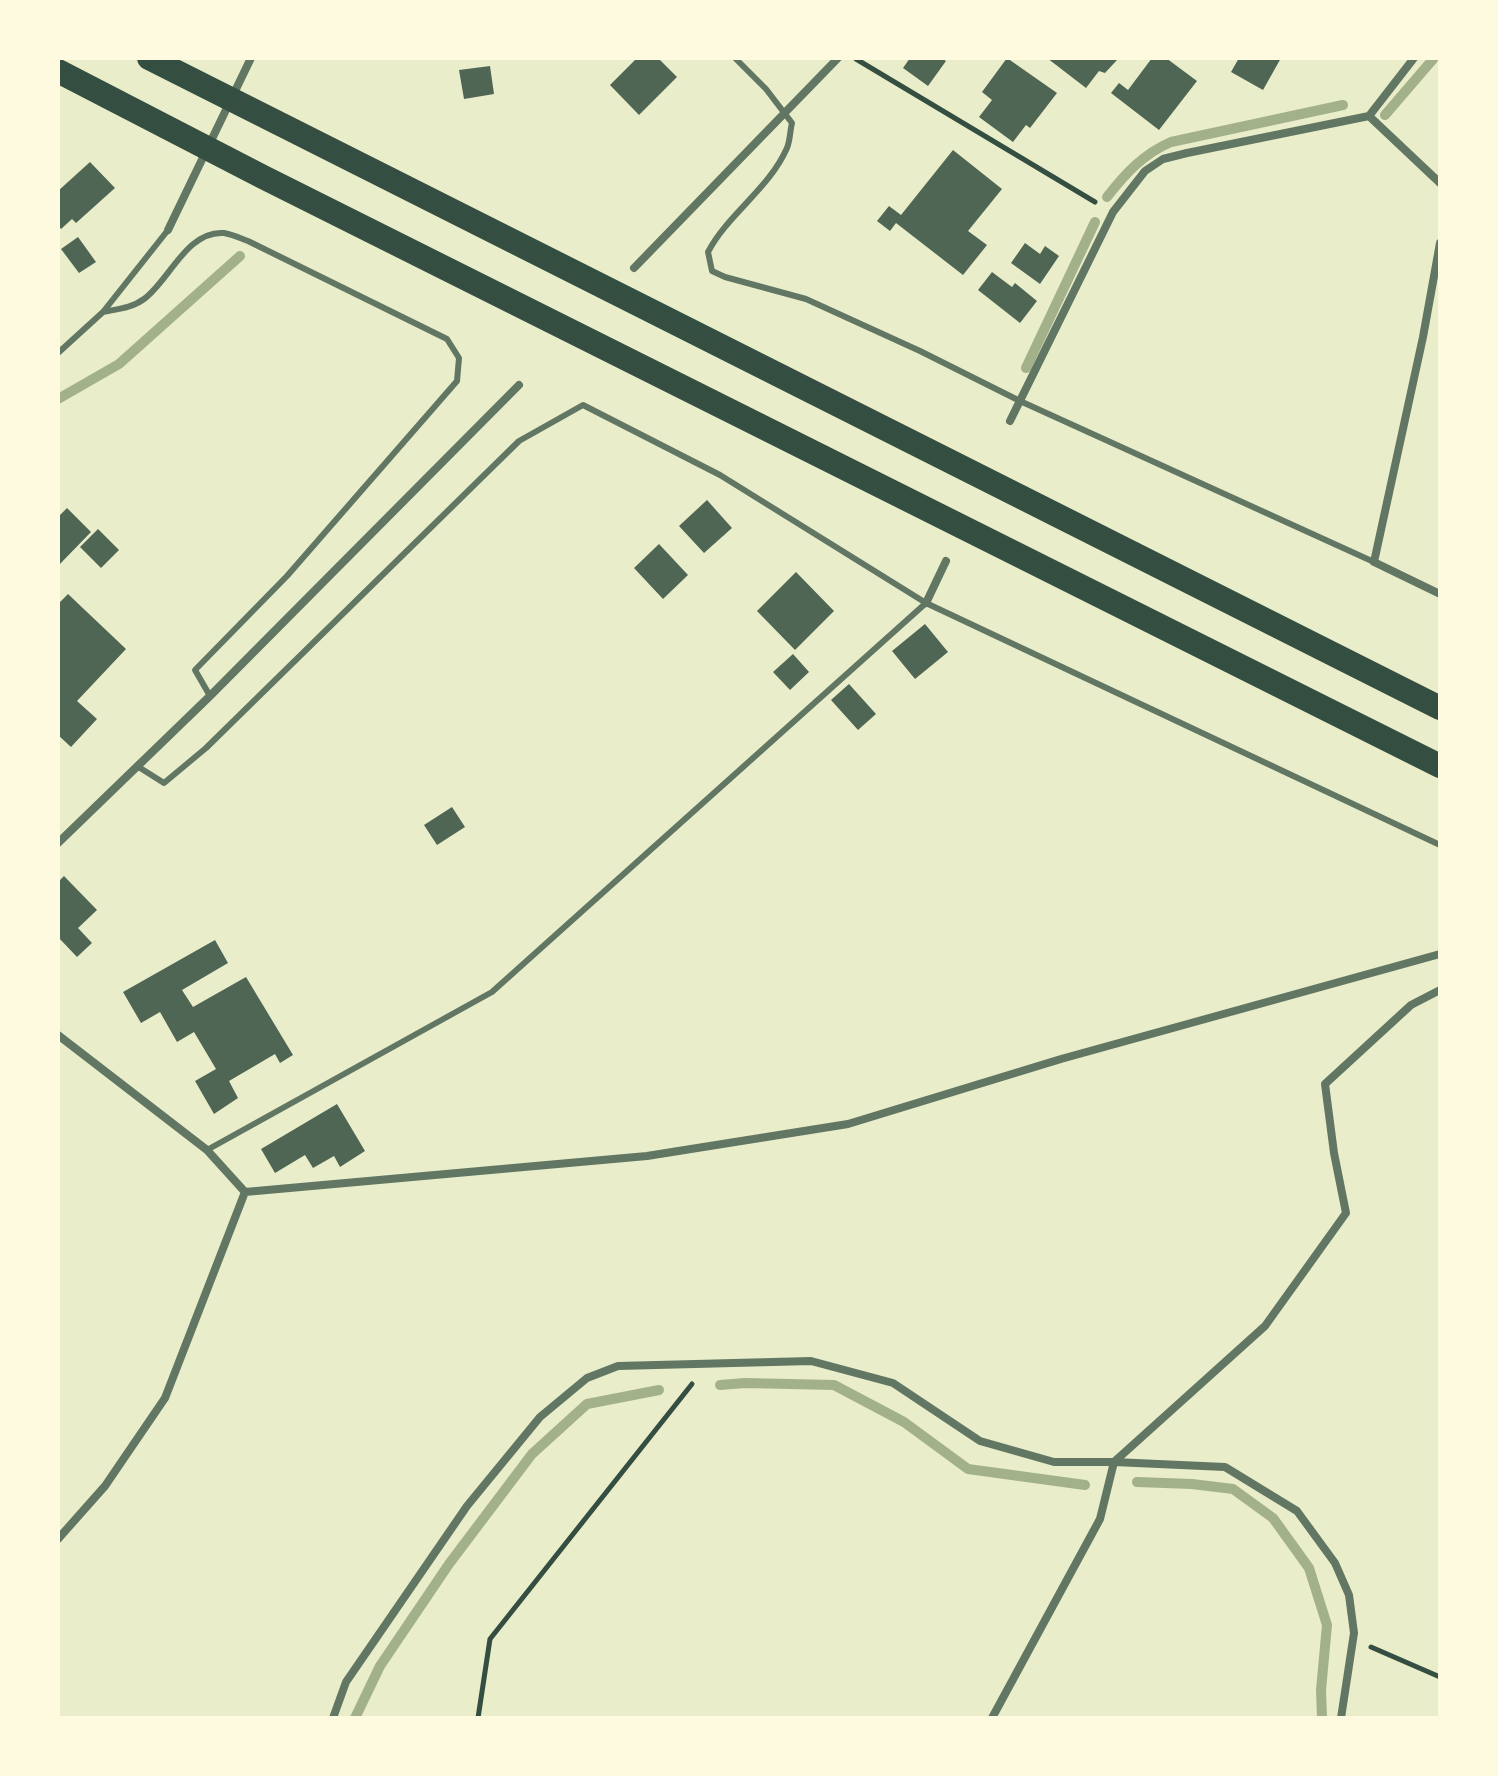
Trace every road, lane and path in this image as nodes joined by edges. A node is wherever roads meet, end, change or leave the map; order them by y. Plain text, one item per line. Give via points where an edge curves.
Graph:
1 (149, 58) edge
2 (251, 58) edge
3 (735, 58) edge
4 (838, 58) edge
5 (854, 58) edge
6 (1414, 58) edge
7 (58, 71) edge
8 (785, 113) junction
9 (1369, 116) junction
10 (1440, 183) edge
11 (1113, 212) junction
12 (168, 230) joint
13 (1440, 243) edge
14 (634, 268) dead end
15 (103, 312) junction
16 (58, 353) edge
17 (519, 385) dead end
18 (1020, 401) junction
19 (1010, 421) dead end
20 (946, 561) dead end
21 (1374, 562) junction
22 (1440, 594) edge
23 (926, 603) junction
24 (210, 696) junction
25 (1440, 708) edge
26 (137, 766) junction
27 (1440, 766) edge
28 (58, 843) edge
29 (1440, 845) edge
30 (1440, 954) edge
31 (1440, 990) edge
32 (58, 1035) edge
33 (207, 1150) junction
34 (245, 1192) junction
35 (708, 1364) junction
36 (1114, 1462) junction
37 (58, 1539) edge
38 (1353, 1639) junction
39 (1440, 1677) edge
40 (333, 1718) edge
41 (478, 1718) edge
42 (992, 1718) edge
43 (1341, 1718) edge

1 - 25 highway
2 - 12 street
3 - 8 lane
4 - 8 street
5 - 11 path
6 - 9 street
7 - 27 highway
8 - 14 street
8 - 18 lane via 792,123 787,147 762,186 718,233 708,252 712,271 806,299
9 - 10 street
9 - 11 street via 1163,159 1145,171
11 - 18 street
12 - 15 lane
13 - 21 street
15 - 16 lane
15 - 24 lane via 145,299 195,243 223,233 447,339 459,358 457,381 287,576 195,670
17 - 24 street
18 - 19 street
18 - 21 lane
20 - 23 street
21 - 22 street
23 - 26 lane via 720,475 583,405 519,441 227,728 164,783
23 - 29 lane
23 - 33 lane via 492,992
24 - 26 street
26 - 28 street
30 - 34 street via 848,1124 647,1156
31 - 36 street via 1411,1005 1325,1084 1346,1213 1265,1326
32 - 33 street
33 - 34 street
34 - 37 street via 165,1398 105,1486
35 - 36 street via 811,1361 893,1383 980,1441 1054,1462
35 - 40 street via 618,1366 587,1378 540,1417 467,1506 346,1682
35 - 41 path via 490,1639
36 - 38 street via 1225,1467 1297,1511 1335,1563 1349,1595
36 - 42 street via 1100,1519
38 - 39 path
38 - 43 street

